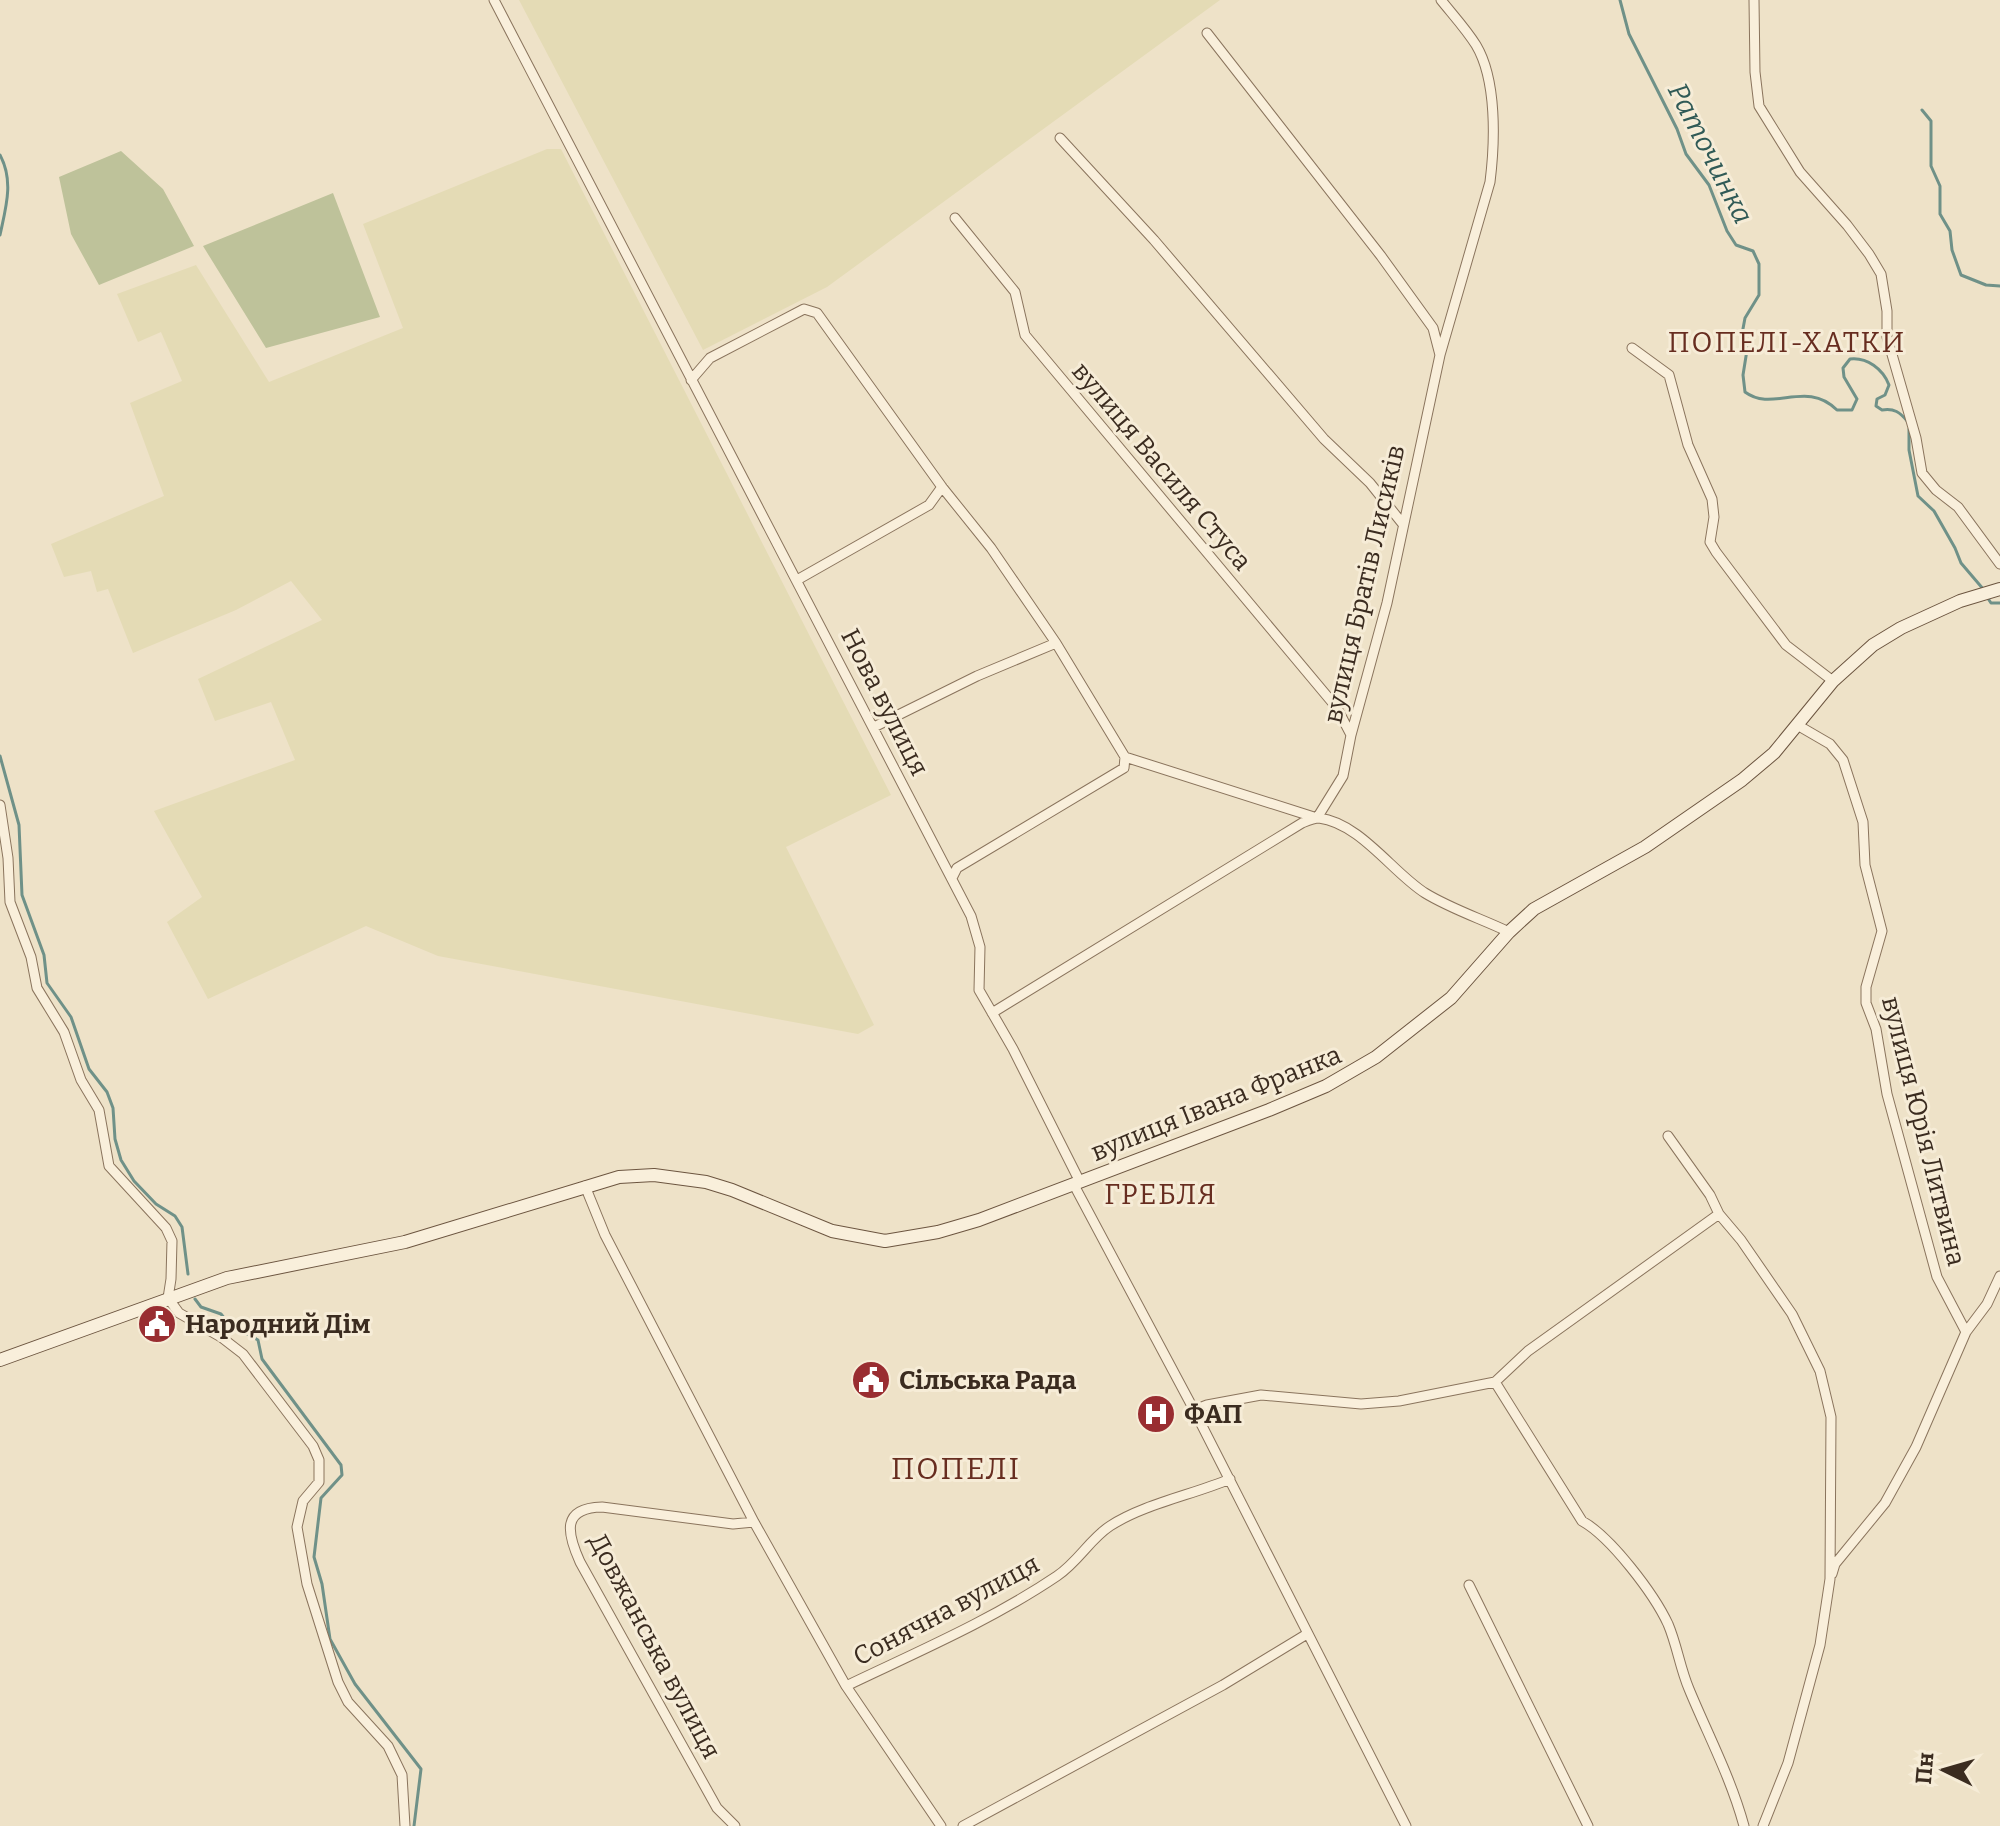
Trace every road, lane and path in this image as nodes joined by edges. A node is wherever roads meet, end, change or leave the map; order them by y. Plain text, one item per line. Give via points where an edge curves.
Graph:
1 (494, 0) edge
2 (1441, 0) edge
3 (1754, 0) edge
4 (1207, 33) dead end
5 (1060, 138) dead end
6 (955, 218) dead end
7 (1632, 348) dead end
8 (1440, 355) junction
9 (691, 380) junction
10 (942, 487) junction
11 (1402, 523) junction
12 (2000, 564) edge
13 (797, 580) junction
14 (1995, 590) edge
15 (1056, 643) junction
16 (1833, 681) junction
17 (1799, 726) junction
18 (874, 727) junction
19 (1351, 735) junction
20 (1125, 757) junction
21 (1135, 762) junction
22 (1124, 768) junction
23 (0, 805) edge
24 (1317, 818) junction
25 (952, 878) junction
26 (1509, 932) junction
27 (992, 1013) junction
28 (1668, 1136) dead end
29 (1077, 1184) junction
30 (585, 1186) junction
31 (1719, 1214) junction
32 (2000, 1276) edge
33 (168, 1298) junction
34 (1966, 1332) junction
35 (0, 1360) edge
36 (1495, 1382) junction
37 (1194, 1410) junction
38 (1230, 1479) junction
39 (754, 1522) junction
40 (1830, 1579) junction
41 (1469, 1585) dead end
42 (1307, 1634) junction
43 (846, 1686) junction
44 (936, 1824) edge
45 (405, 1826) edge
46 (735, 1826) edge
47 (963, 1826) edge
48 (1406, 1826) edge
49 (1588, 1826) edge
50 (1744, 1826) edge
51 (1763, 1826) edge

1 - 9 street, Нова вулиця
2 - 8 street, вулиця Братів Лисиків via 1475,44 1490,81 1493,158
3 - 12 street via 1759,106 1800,172 1881,274 1887,337 1922,473 1958,507
4 - 8 street via 1381,256 1433,328
5 - 11 street
6 - 19 street, вулиця Василя Стуса via 1015,292 1025,335 1337,708
7 - 16 street via 1669,375 1688,445 1712,499 1710,542 1716,552 1786,645
8 - 11 street, вулиця Братів Лисиків
9 - 10 street via 710,358 804,309 817,313
9 - 13 street, Нова вулиця
10 - 13 street via 929,505
10 - 15 street
11 - 19 street, вулиця Братів Лисиків via 1387,603
13 - 18 street, Нова вулиця
14 - 16 main road, вулиця Івана Франка via 1901,628
15 - 18 street
15 - 20 street
16 - 17 main road, вулиця Івана Франка
17 - 26 main road, вулиця Івана Франка via 1742,780 1674,829 1534,909
17 - 34 street, вулиця Юрія Литвина via 1830,744 1843,760 1863,822 1865,865 1882,931 1866,1003 1937,1277
18 - 25 street, Нова вулиця
19 - 24 street, вулиця Братів Лисиків via 1343,776
20 - 21 street
20 - 22 street
21 - 22 street
21 - 24 street
22 - 25 street via 957,868
23 - 33 street via 10,902 37,988 64,1032 81,1080 99,1110 109,1166 172,1241
24 - 26 street via 1378,851 1420,890
24 - 27 street
25 - 27 street, Нова вулиця via 978,931 979,990
26 - 29 main road, вулиця Івана Франка via 1451,998 1356,1069 1269,1110
27 - 29 street, Нова вулиця
28 - 31 street
29 - 30 main road, вулиця Івана Франка via 952,1228 885,1241 832,1231 706,1182 654,1175
29 - 37 street
30 - 33 main road, вулиця Івана Франка via 405,1242 227,1278
30 - 39 street via 605,1235
31 - 36 street via 1528,1351
31 - 40 street via 1792,1314 1820,1371 1831,1417
32 - 34 street
33 - 35 main road, вулиця Івана Франка
33 - 45 street via 179,1313 243,1354 313,1446 319,1482 303,1501 297,1527 307,1584 338,1682 348,1702 388,1746 402,1775
34 - 40 street via 1916,1447 1885,1503 1835,1564
36 - 37 street via 1399,1401 1361,1404 1261,1395
36 - 50 street via 1582,1521 1623,1557 1667,1621
37 - 38 street
38 - 42 street
38 - 43 street, Сонячна вулиця via 1108,1527 1054,1579
39 - 43 street
39 - 46 street, Довжанська вулиця via 587,1507 571,1519 570,1529 580,1562 717,1808
40 - 51 street via 1820,1645 1797,1730
41 - 49 street
42 - 47 street
42 - 48 street
43 - 44 street

